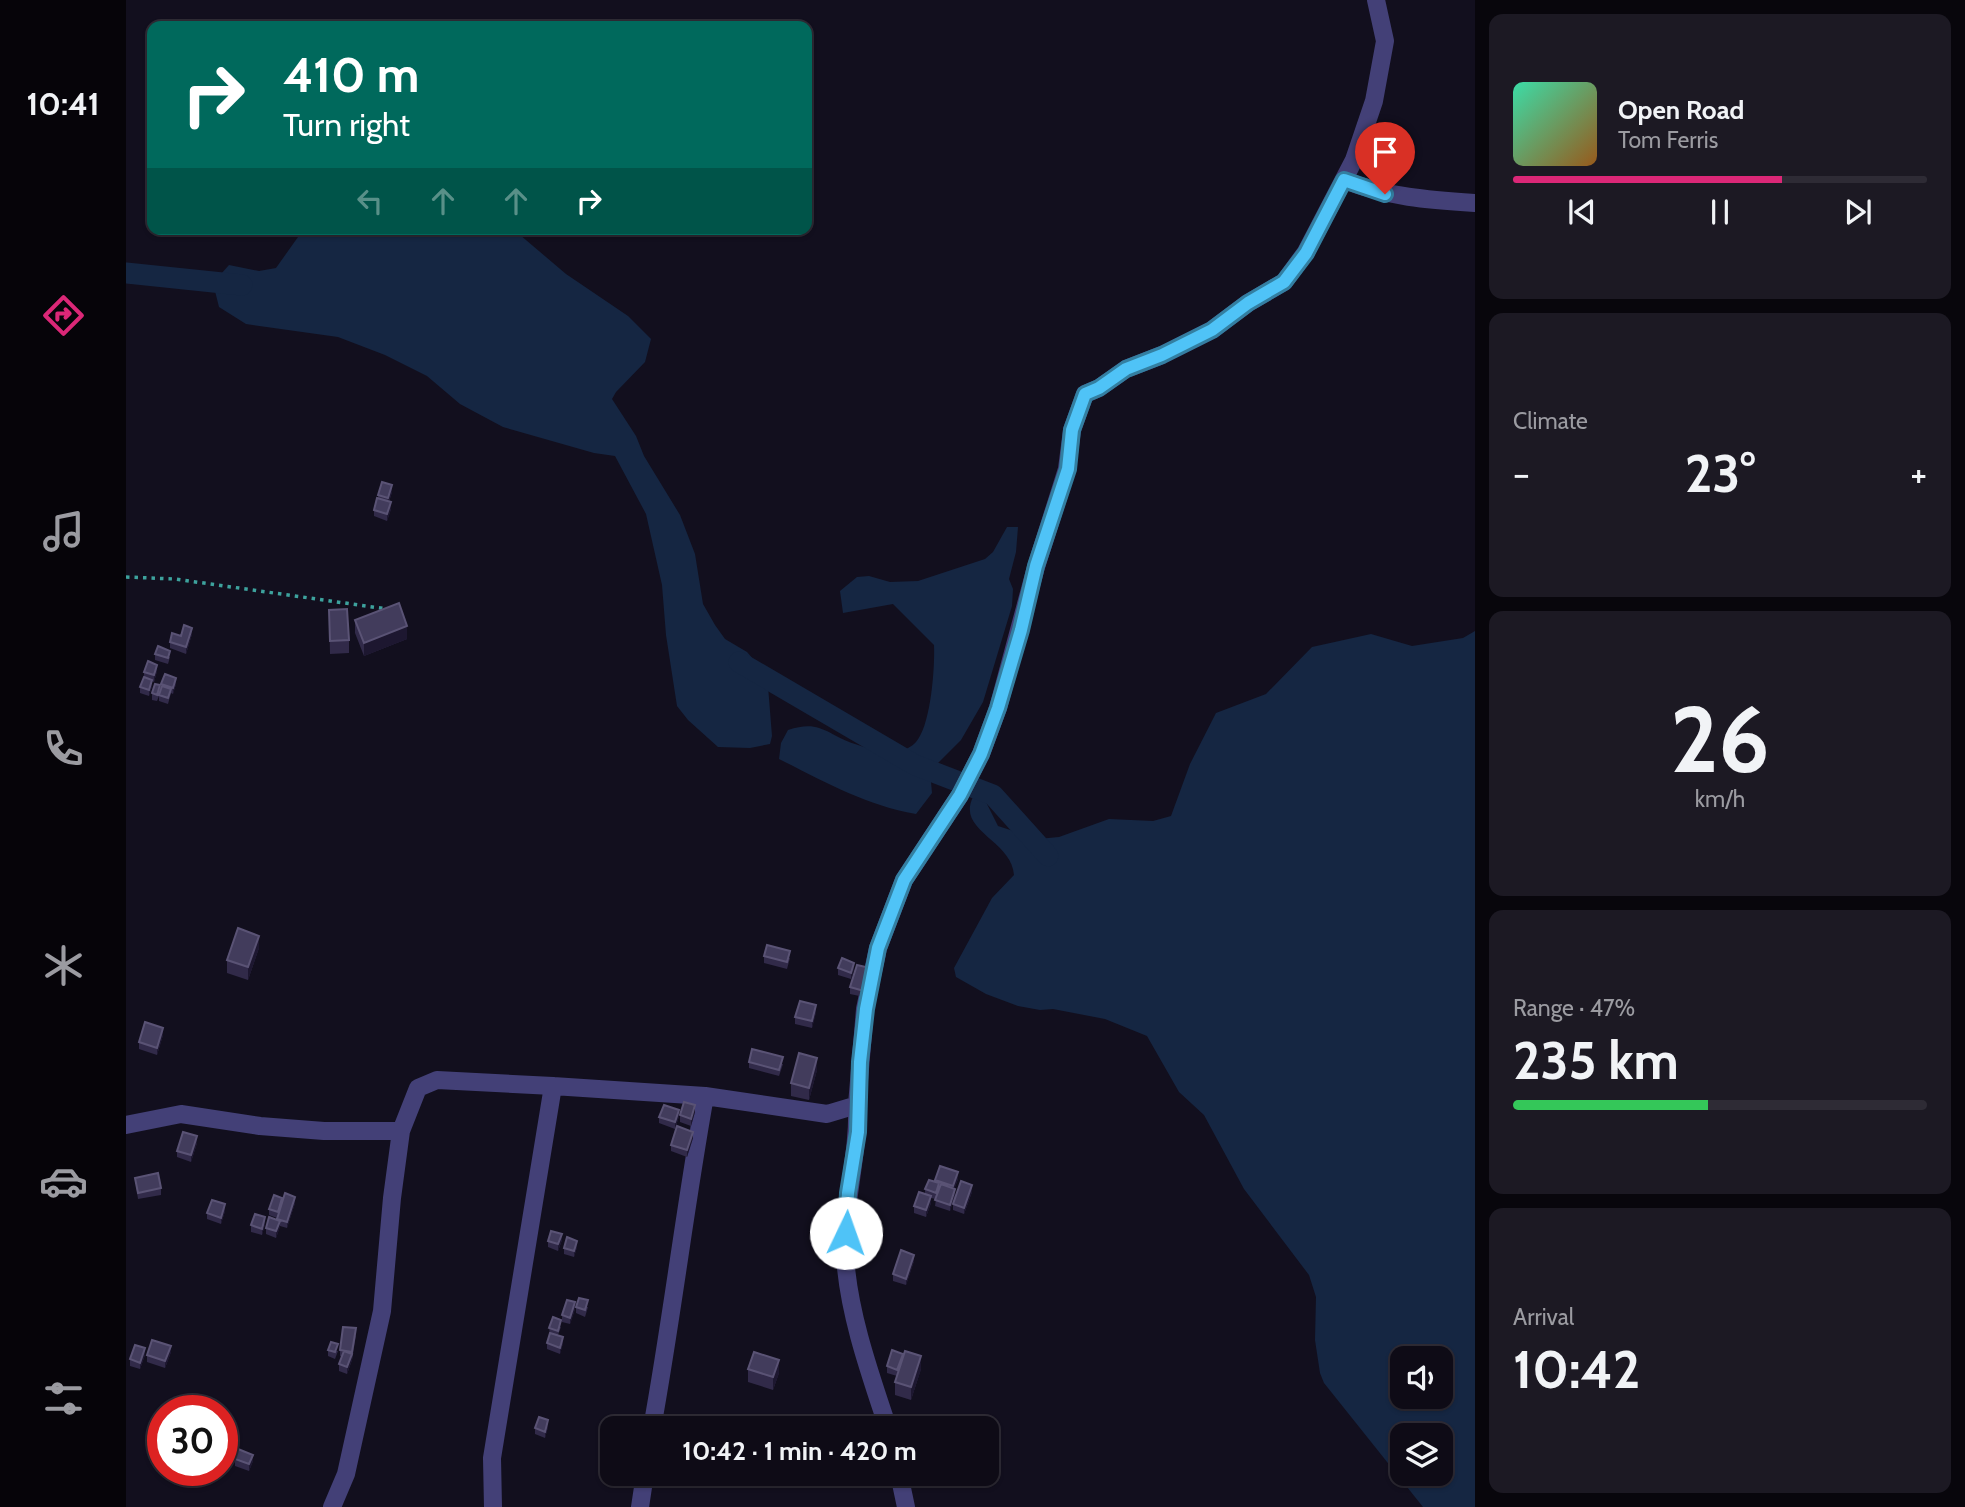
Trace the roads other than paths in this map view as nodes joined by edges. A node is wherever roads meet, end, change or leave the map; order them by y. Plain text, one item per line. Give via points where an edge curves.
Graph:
1 (1376, 0) edge
2 (1344, 180) junction
3 (1475, 203) edge
4 (552, 1086) junction
5 (705, 1096) junction
6 (858, 1105) junction
7 (126, 1125) edge
8 (401, 1131) junction
9 (654, 1416) edge
10 (884, 1416) edge
11 (643, 1486) edge
12 (902, 1486) edge
13 (332, 1507) edge
14 (493, 1507) edge
15 (640, 1507) edge
16 (906, 1507) edge

1 - 2 street via 1385,41 1383,53 1374,101
2 - 3 street via 1401,197
2 - 6 street via 1306,253 1284,282 1212,330 1126,369 1085,394 1072,430 1068,469 981,754 904,880 878,948 866,1009
4 - 5 street
4 - 8 street via 437,1080 418,1088
4 - 14 street via 492,1458
5 - 6 street via 827,1114
5 - 9 street
6 - 10 street via 845,1253 848,1286
7 - 8 street via 181,1114 324,1131
8 - 13 street via 382,1311 346,1474
11 - 15 street
12 - 16 street

